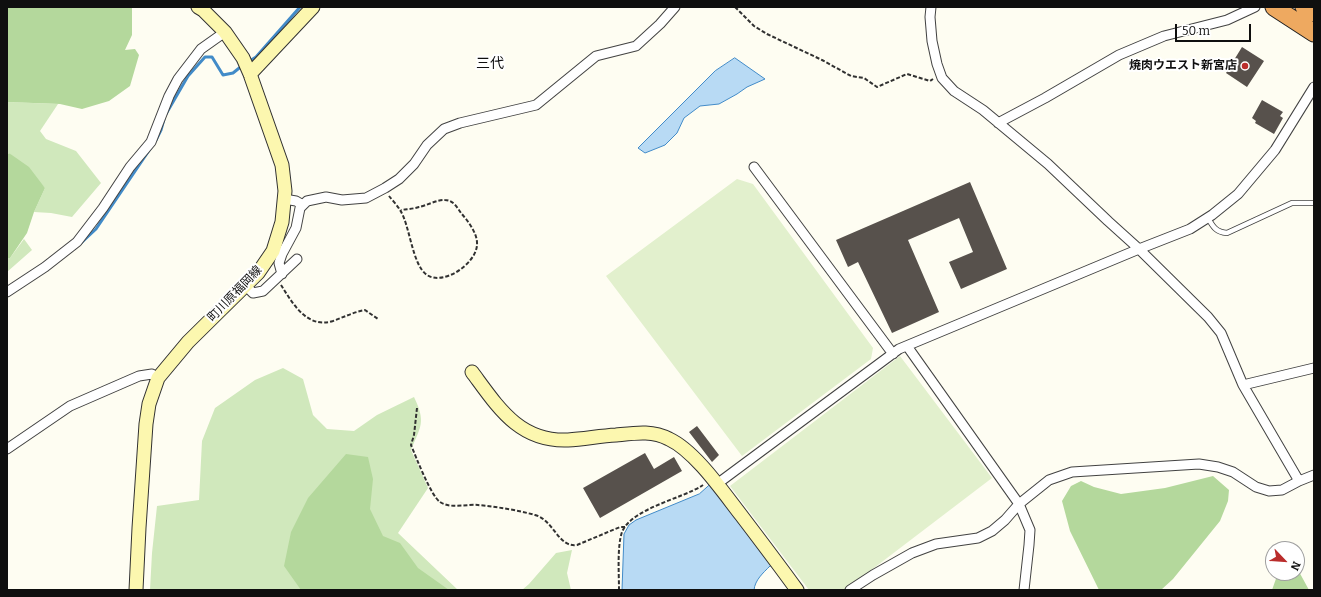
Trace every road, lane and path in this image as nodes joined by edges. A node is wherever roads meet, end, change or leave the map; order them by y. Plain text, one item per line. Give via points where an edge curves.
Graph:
1 (198, 7) edge
2 (313, 7) edge
3 (675, 7) edge
4 (735, 7) edge
5 (931, 7) edge
6 (1255, 7) edge
7 (1274, 7) edge
8 (1304, 7) edge
9 (1314, 13) edge
10 (225, 32) junction
11 (1314, 33) edge
12 (250, 74) junction
13 (941, 74) junction
14 (1314, 87) edge
15 (998, 123) junction
16 (754, 167) dead end
17 (383, 189) junction
18 (284, 199) junction
19 (1314, 203) edge
20 (303, 205) junction
21 (401, 210) junction
22 (1208, 218) junction
23 (1139, 249) junction
24 (278, 252) junction
25 (297, 259) dead end
26 (282, 274) junction
27 (245, 285) junction
28 (7, 292) edge
29 (378, 319) dead end
30 (907, 346) junction
31 (893, 354) junction
32 (1314, 368) edge
33 (472, 372) dead end
34 (158, 378) junction
35 (1243, 385) junction
36 (417, 408) dead end
37 (7, 449) edge
38 (1314, 475) edge
39 (714, 481) junction
40 (1299, 482) junction
41 (1019, 504) junction
42 (625, 527) junction
43 (136, 590) edge
44 (619, 590) edge
45 (797, 590) edge
46 (850, 590) edge
47 (1024, 590) edge

1 - 10 main road, 町川原福岡線
2 - 12 main road
3 - 17 street via 636,46 596,56 536,105 460,123 444,130 427,145 414,164 399,179
4 - 13 path via 754,26 767,34 851,76 864,78 877,87 907,74 930,80
5 - 13 street via 932,41 936,64
6 - 15 street via 1227,20 1164,36 1119,55
7 - 11 highway
8 - 9 highway
10 - 12 main road, 町川原福岡線 via 243,58
10 - 28 street via 201,49 178,79 151,142 130,167 78,242
12 - 18 main road, 町川原福岡線 via 282,164
13 - 15 street via 954,91
14 - 22 street via 1275,150 1238,194
15 - 23 street via 1048,164
16 - 31 street
17 - 20 street via 366,198 326,198 307,201
17 - 21 path
18 - 20 street via 296,200
18 - 24 main road, 町川原福岡線
19 - 22 lane via 1292,203 1227,233 1214,229
20 - 24 street via 296,228
21 - 21 path via 418,262 425,274 436,279 450,277 468,263 477,245 475,236 454,203 445,200
22 - 23 street via 1190,229
23 - 30 street
23 - 35 street via 1221,333
24 - 26 street
24 - 27 main road, 町川原福岡線
25 - 26 street
26 - 27 street via 263,291 253,294
26 - 29 path via 281,285 294,305 305,316 318,323 331,322 365,310
27 - 34 main road, 町川原福岡線 via 188,342
30 - 31 street
30 - 41 street
31 - 39 street
32 - 35 street
33 - 39 main road via 511,421 538,437 567,440 640,432 656,434 679,443
34 - 37 street via 152,374 138,376 70,406
34 - 43 main road, 町川原福岡線 via 149,404 146,424
35 - 40 street
36 - 42 path via 411,445 440,502 447,505 502,508 535,515 550,524 566,544 573,546
38 - 40 street
39 - 42 path via 654,506 632,519
39 - 45 main road
40 - 41 street via 1282,490 1269,491 1256,487 1233,472 1199,464 1072,472 1050,480
41 - 46 street via 992,531 978,538 936,544 912,553
41 - 47 street via 1030,530
42 - 44 path via 620,550

